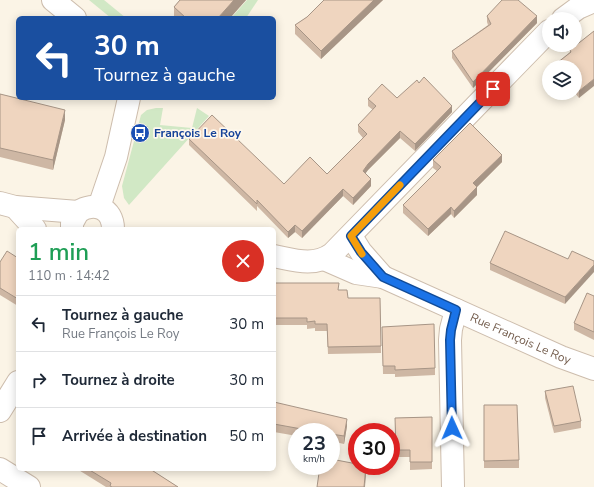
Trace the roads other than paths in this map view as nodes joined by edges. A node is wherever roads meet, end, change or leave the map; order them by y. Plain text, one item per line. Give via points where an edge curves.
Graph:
1 (53, 0) edge
2 (594, 1) edge
3 (573, 12) edge
4 (73, 16) edge
5 (542, 38) edge
6 (129, 100) edge
7 (8, 205) edge
8 (99, 207) junction
9 (75, 220) edge
10 (33, 227) edge
11 (113, 227) edge
12 (351, 236) junction
13 (276, 256) edge
14 (324, 259) junction
15 (383, 277) junction
16 (456, 310) junction
17 (594, 369) edge
18 (16, 385) edge
19 (0, 411) edge
20 (0, 469) edge
21 (29, 487) edge
22 (453, 487) edge

1 - 4 street
2 - 3 street
5 - 12 street
6 - 8 street via 116,157
7 - 9 street
7 - 10 street
8 - 9 street via 88,206
8 - 11 street via 108,213
12 - 14 street
12 - 15 street, Rue François Le Roy
13 - 14 street, Rue François Le Roy via 310,262
14 - 15 street, Rue François Le Roy via 356,273
15 - 16 street, Rue François Le Roy
16 - 17 street, Rue François Le Roy
16 - 22 street via 450,340
18 - 19 street
20 - 21 street

